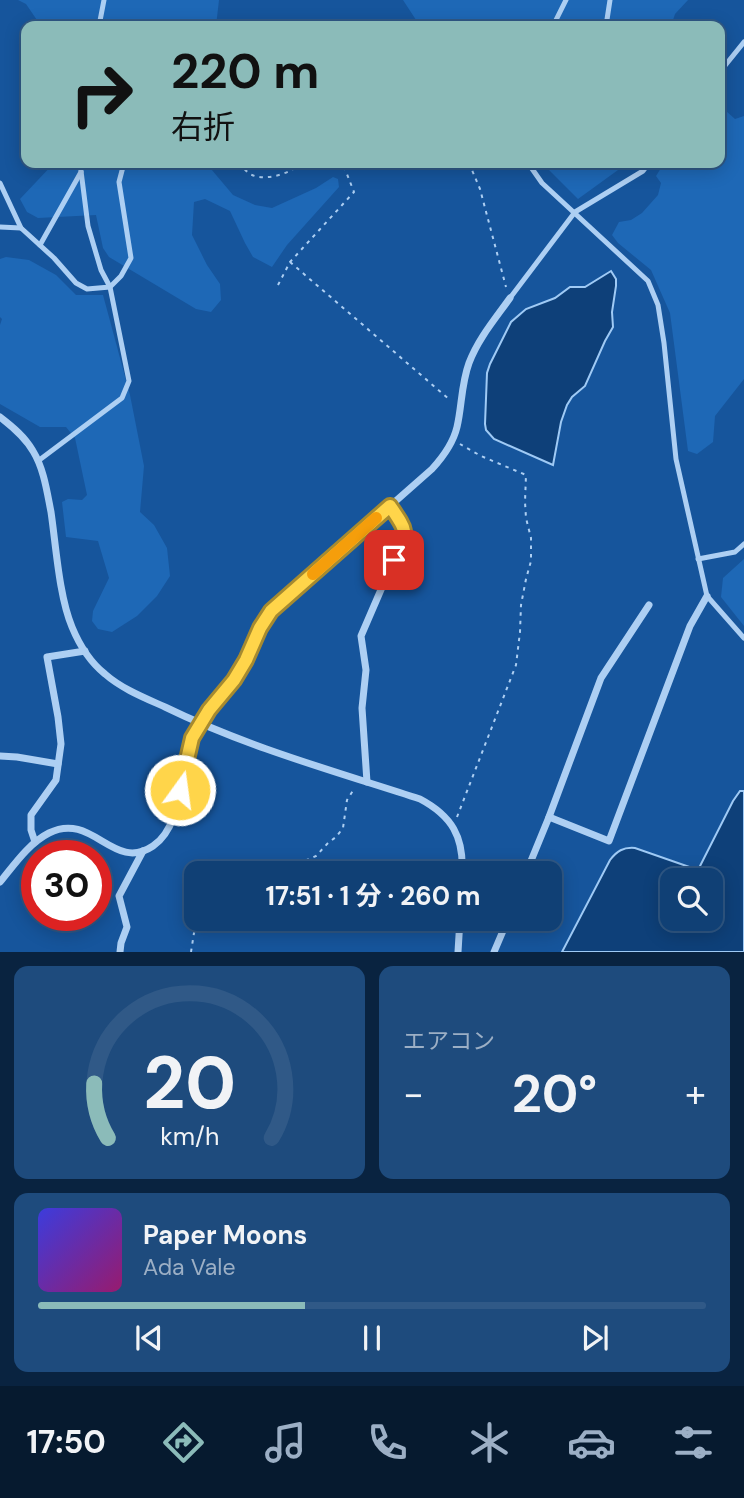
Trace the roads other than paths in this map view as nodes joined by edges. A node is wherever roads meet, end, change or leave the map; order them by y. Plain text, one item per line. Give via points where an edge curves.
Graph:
1 (104, 0) edge
2 (566, 0) edge
3 (610, 0) edge
4 (100, 21) edge
5 (556, 21) edge
6 (607, 21) edge
7 (744, 42) edge
8 (725, 66) edge
9 (80, 168) edge
10 (123, 168) edge
11 (532, 168) edge
12 (645, 168) edge
13 (80, 172) junction
14 (0, 183) edge
15 (575, 212) junction
16 (0, 227) edge
17 (21, 228) junction
18 (40, 245) junction
19 (110, 287) junction
20 (510, 298) joint
21 (0, 417) edge
22 (38, 461) junction
23 (390, 506) junction
24 (744, 544) edge
25 (698, 559) junction
26 (708, 596) junction
27 (649, 605) dead end
28 (744, 638) edge
29 (85, 651) junction
30 (200, 725) junction
31 (0, 756) edge
32 (58, 764) junction
33 (364, 781) junction
34 (549, 817) junction
35 (34, 840) edge
36 (38, 840) edge
37 (101, 840) edge
38 (112, 847) edge
39 (143, 851) junction
40 (21, 858) edge
41 (461, 861) edge
42 (531, 861) edge
43 (0, 882) edge
44 (459, 931) edge
45 (503, 931) edge
46 (120, 952) edge
47 (458, 952) edge
48 (494, 952) edge

1 - 4 lane
2 - 5 lane
3 - 6 lane
7 - 8 lane
9 - 13 lane
10 - 19 lane via 119,182 131,258
11 - 15 lane
12 - 15 lane
13 - 18 lane
13 - 19 lane via 88,226
14 - 17 lane
15 - 20 lane
15 - 25 lane via 648,281 658,306 676,459
16 - 17 lane
17 - 18 lane
18 - 19 lane via 76,283 87,289
19 - 22 lane via 129,381 122,398
20 - 23 street via 475,349 462,385 453,440 432,469
21 - 22 street via 23,436
22 - 29 street via 48,493 67,614
23 - 30 street via 271,611 234,680
23 - 33 street via 405,534 361,636 366,670
24 - 25 lane via 735,552
25 - 26 lane
26 - 28 lane
26 - 34 street via 690,626 609,841
27 - 34 street via 601,678
29 - 30 street via 102,673 120,685
29 - 32 street via 47,657 61,744
30 - 33 street
30 - 39 street via 192,738 167,832
31 - 32 street
32 - 35 street via 56,780 31,815
33 - 41 street via 420,799 440,812 453,827
34 - 42 street
36 - 37 street via 49,832 74,828
38 - 39 street
39 - 46 street via 120,895 127,927
40 - 43 street
44 - 47 street
45 - 48 street

